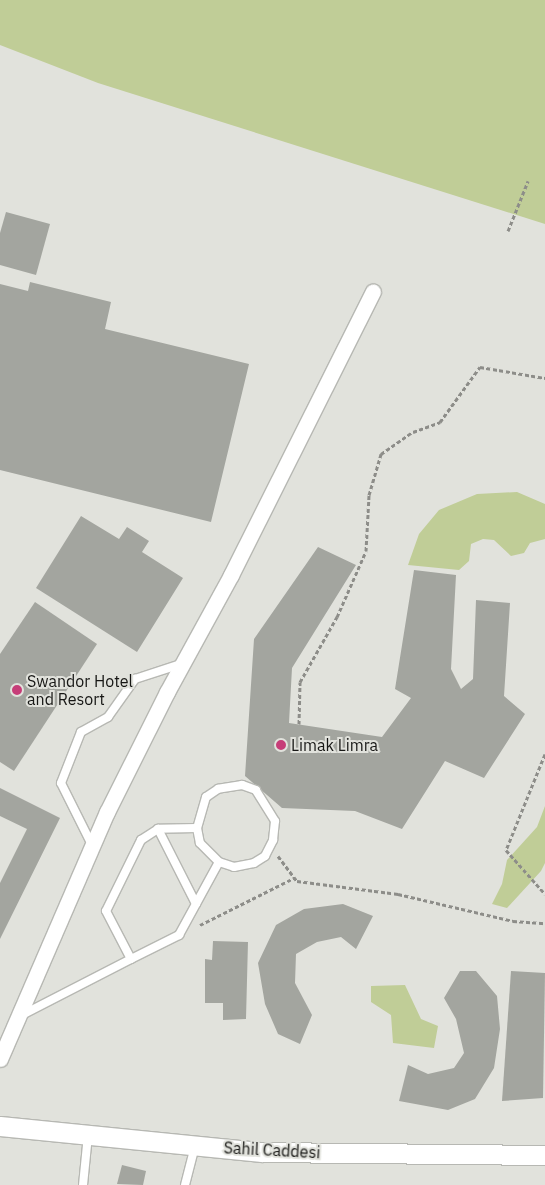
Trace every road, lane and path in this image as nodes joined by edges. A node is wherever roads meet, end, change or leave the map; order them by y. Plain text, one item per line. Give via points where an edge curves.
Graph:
1 (528, 181) dead end
2 (508, 232) dead end
3 (373, 292) dead end
4 (545, 378) edge
5 (182, 663) junction
6 (299, 724) dead end
7 (545, 754) edge
8 (197, 828) junction
9 (158, 829) junction
10 (274, 833) junction
11 (92, 845) junction
12 (218, 862) junction
13 (294, 878) junction
14 (545, 894) edge
15 (196, 904) junction
16 (545, 923) edge
17 (179, 935) junction
18 (131, 959) junction
19 (20, 1016) junction
20 (0, 1059) edge
21 (0, 1126) edge
22 (88, 1135) junction
23 (195, 1145) junction
24 (545, 1155) edge
25 (83, 1185) edge
26 (185, 1185) edge

1 - 2 path
3 - 5 street via 231,575
4 - 6 path via 480,367 440,422 413,432 381,454 369,495 366,551 338,617 300,682
5 - 11 street
5 - 11 lane via 134,679 108,718 81,732 61,783
7 - 14 path via 506,850
8 - 9 lane
8 - 10 lane via 206,797 218,789 242,785 256,790 269,807 275,821
8 - 12 lane via 200,843
9 - 15 lane
9 - 18 lane via 141,840 106,911
10 - 12 lane via 265,856 254,863 234,866
10 - 13 path via 280,861
11 - 19 street
12 - 15 lane
13 - 16 path via 398,894 513,921
13 - 17 path
15 - 17 lane
17 - 18 lane
18 - 19 lane
19 - 20 street
21 - 22 street, Sahil Caddesi
22 - 23 street, Sahil Caddesi
22 - 25 lane
23 - 24 street, Sahil Caddesi via 262,1152
23 - 26 lane

